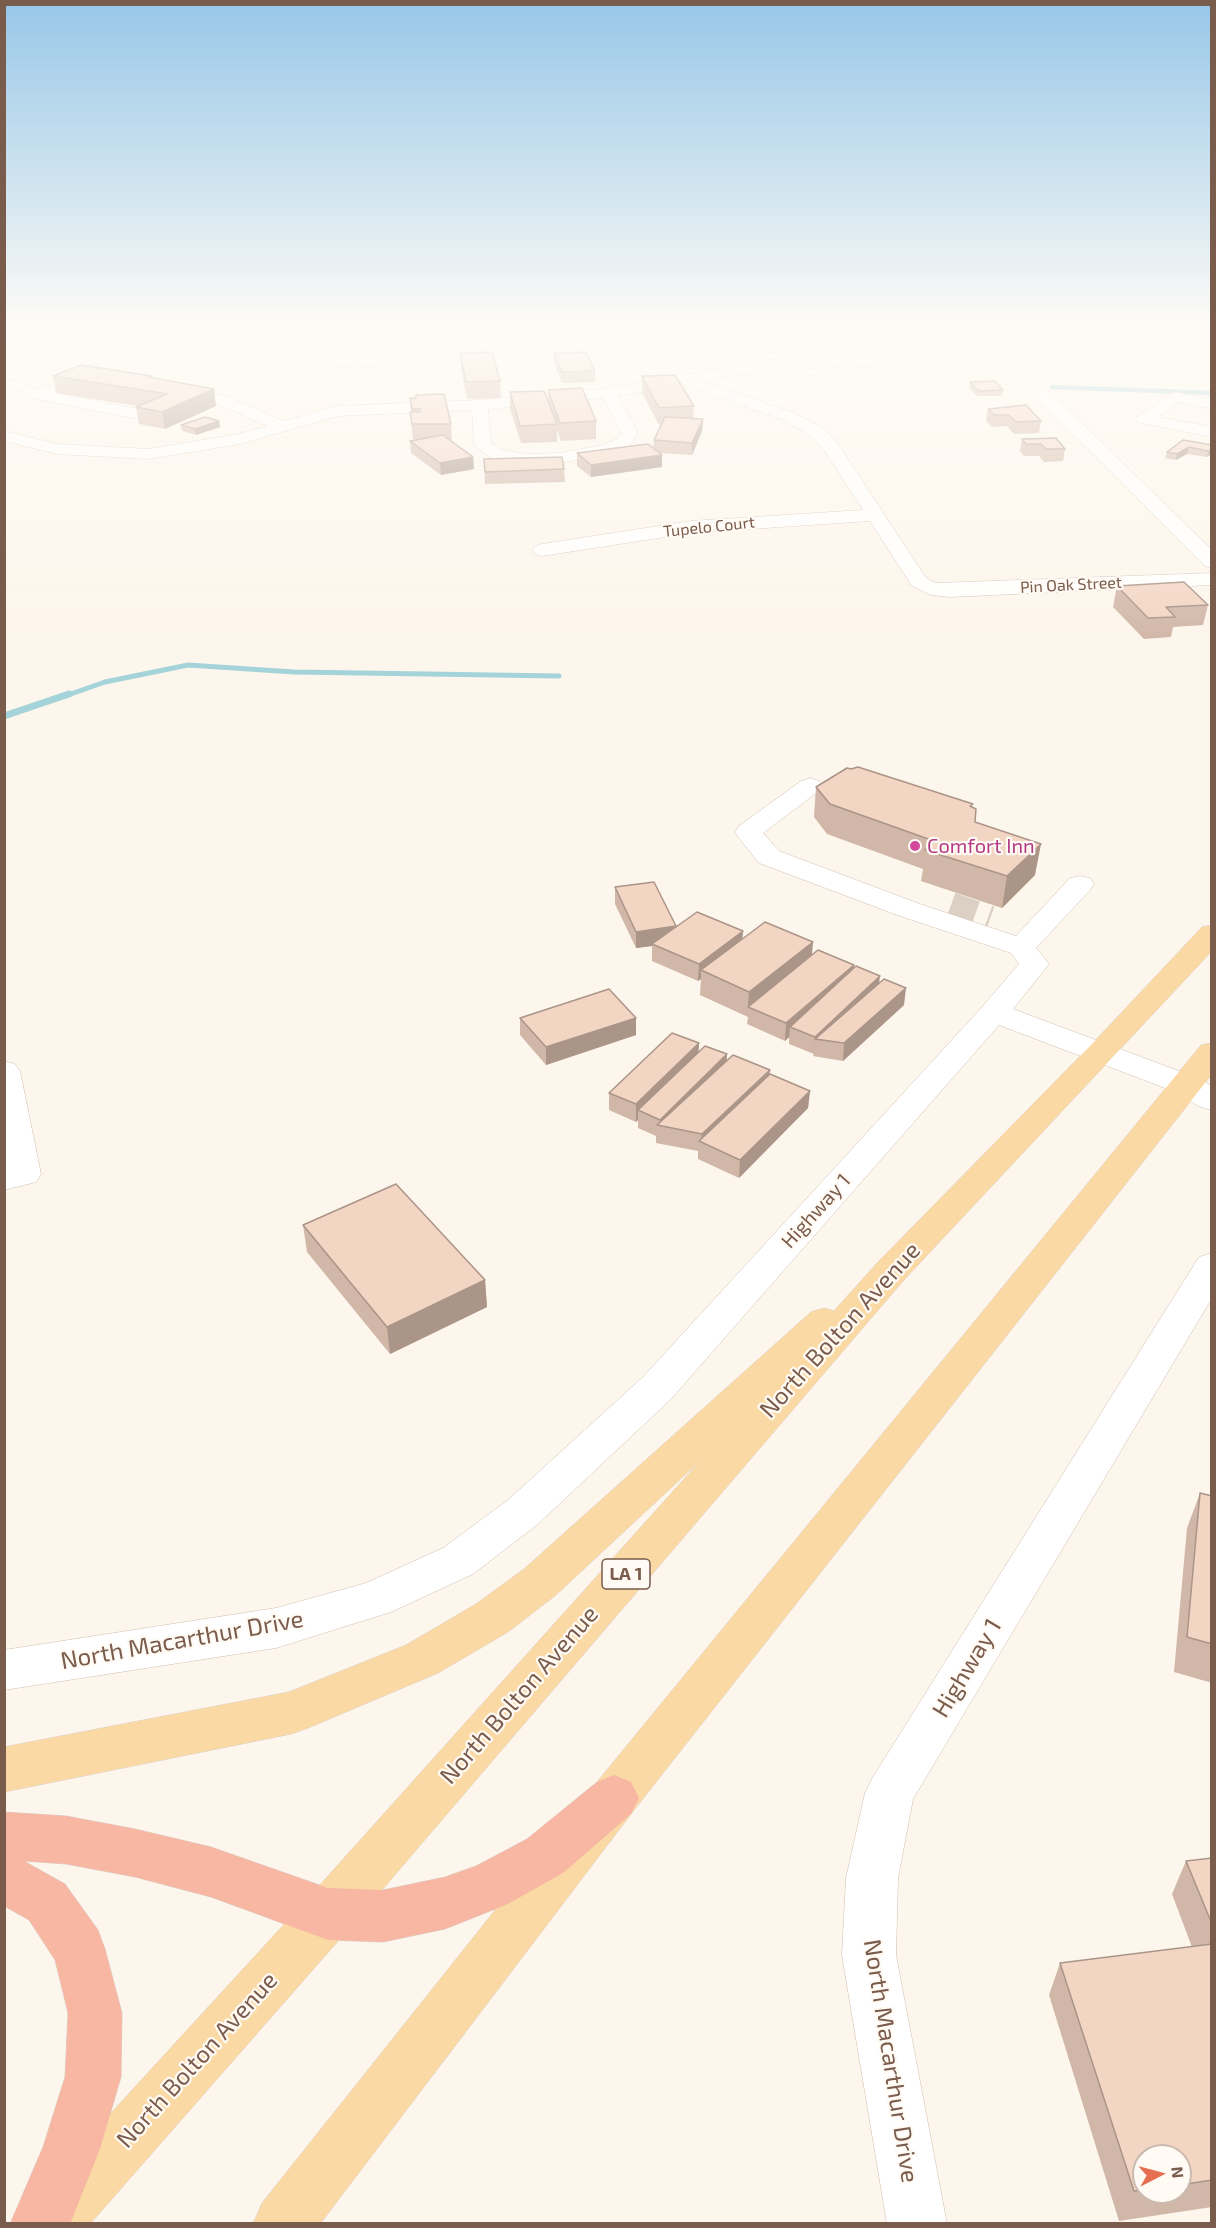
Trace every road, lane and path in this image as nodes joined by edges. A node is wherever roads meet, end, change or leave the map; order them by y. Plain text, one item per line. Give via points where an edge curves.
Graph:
1 (55, 434) edge
2 (258, 434) edge
3 (482, 434) edge
4 (629, 434) edge
5 (819, 434) edge
6 (1084, 434) edge
7 (5, 436) edge
8 (32, 442) junction
9 (876, 515) junction
10 (542, 550) dead end
11 (1212, 562) edge
12 (1212, 579) edge
13 (810, 786) dead end
14 (1080, 884) dead end
15 (951, 905) tunnel mouth
16 (910, 910) junction
17 (990, 919) tunnel mouth
18 (1212, 933) edge
19 (1015, 946) junction
20 (994, 1012) junction
21 (1102, 1052) junction
22 (1202, 1079) edge
23 (6, 1083) edge
24 (10, 1132) edge
25 (4, 1179) edge
26 (1212, 1266) edge
27 (890, 1272) junction
28 (458, 1561) joint
29 (4, 1670) edge
30 (4, 1770) edge
31 (890, 1793) joint
32 (614, 1798) junction
33 (4, 1836) edge
34 (4, 1878) edge
35 (328, 1914) junction
36 (40, 2223) edge
37 (51, 2223) edge
38 (283, 2223) edge
39 (916, 2223) edge

1 - 8 street
2 - 8 street via 148,454 99,453
3 - 4 street via 483,446 497,454 526,459 603,451 623,443
5 - 9 street
6 - 11 street
7 - 8 street
9 - 10 street, Tupelo Court via 691,527
9 - 12 street, Pin Oak Street via 919,582 931,588 950,591
13 - 16 street via 748,832 769,856
14 - 19 street
15 - 16 street via 941,902
16 - 19 street
17 - 19 street via 1002,923
18 - 21 main road, North Bolton Avenue / LA 1
19 - 20 street, Highway 1 via 1034,964
20 - 21 street
20 - 28 street, Highway 1 via 657,1388 523,1512
21 - 22 street
21 - 27 main road, North Bolton Avenue / LA 1
22 - 32 main road
23 - 24 street
24 - 25 street via 24,1174
26 - 31 street, Highway 1
27 - 30 main road via 808,1335 540,1582 492,1618 422,1659 291,1713
27 - 35 main road, North Bolton Avenue / LA 1
28 - 29 street, North Macarthur Drive via 375,1599 276,1628
31 - 39 street, North Macarthur Drive via 872,1878 869,1955
32 - 35 highway via 545,1856 489,1886 445,1903 383,1916
32 - 38 main road
33 - 35 highway via 66,1840 135,1853 211,1872
34 - 36 highway via 47,1902 79,1949 95,2013 93,2077 71,2149
35 - 37 main road, North Bolton Avenue / LA 1

